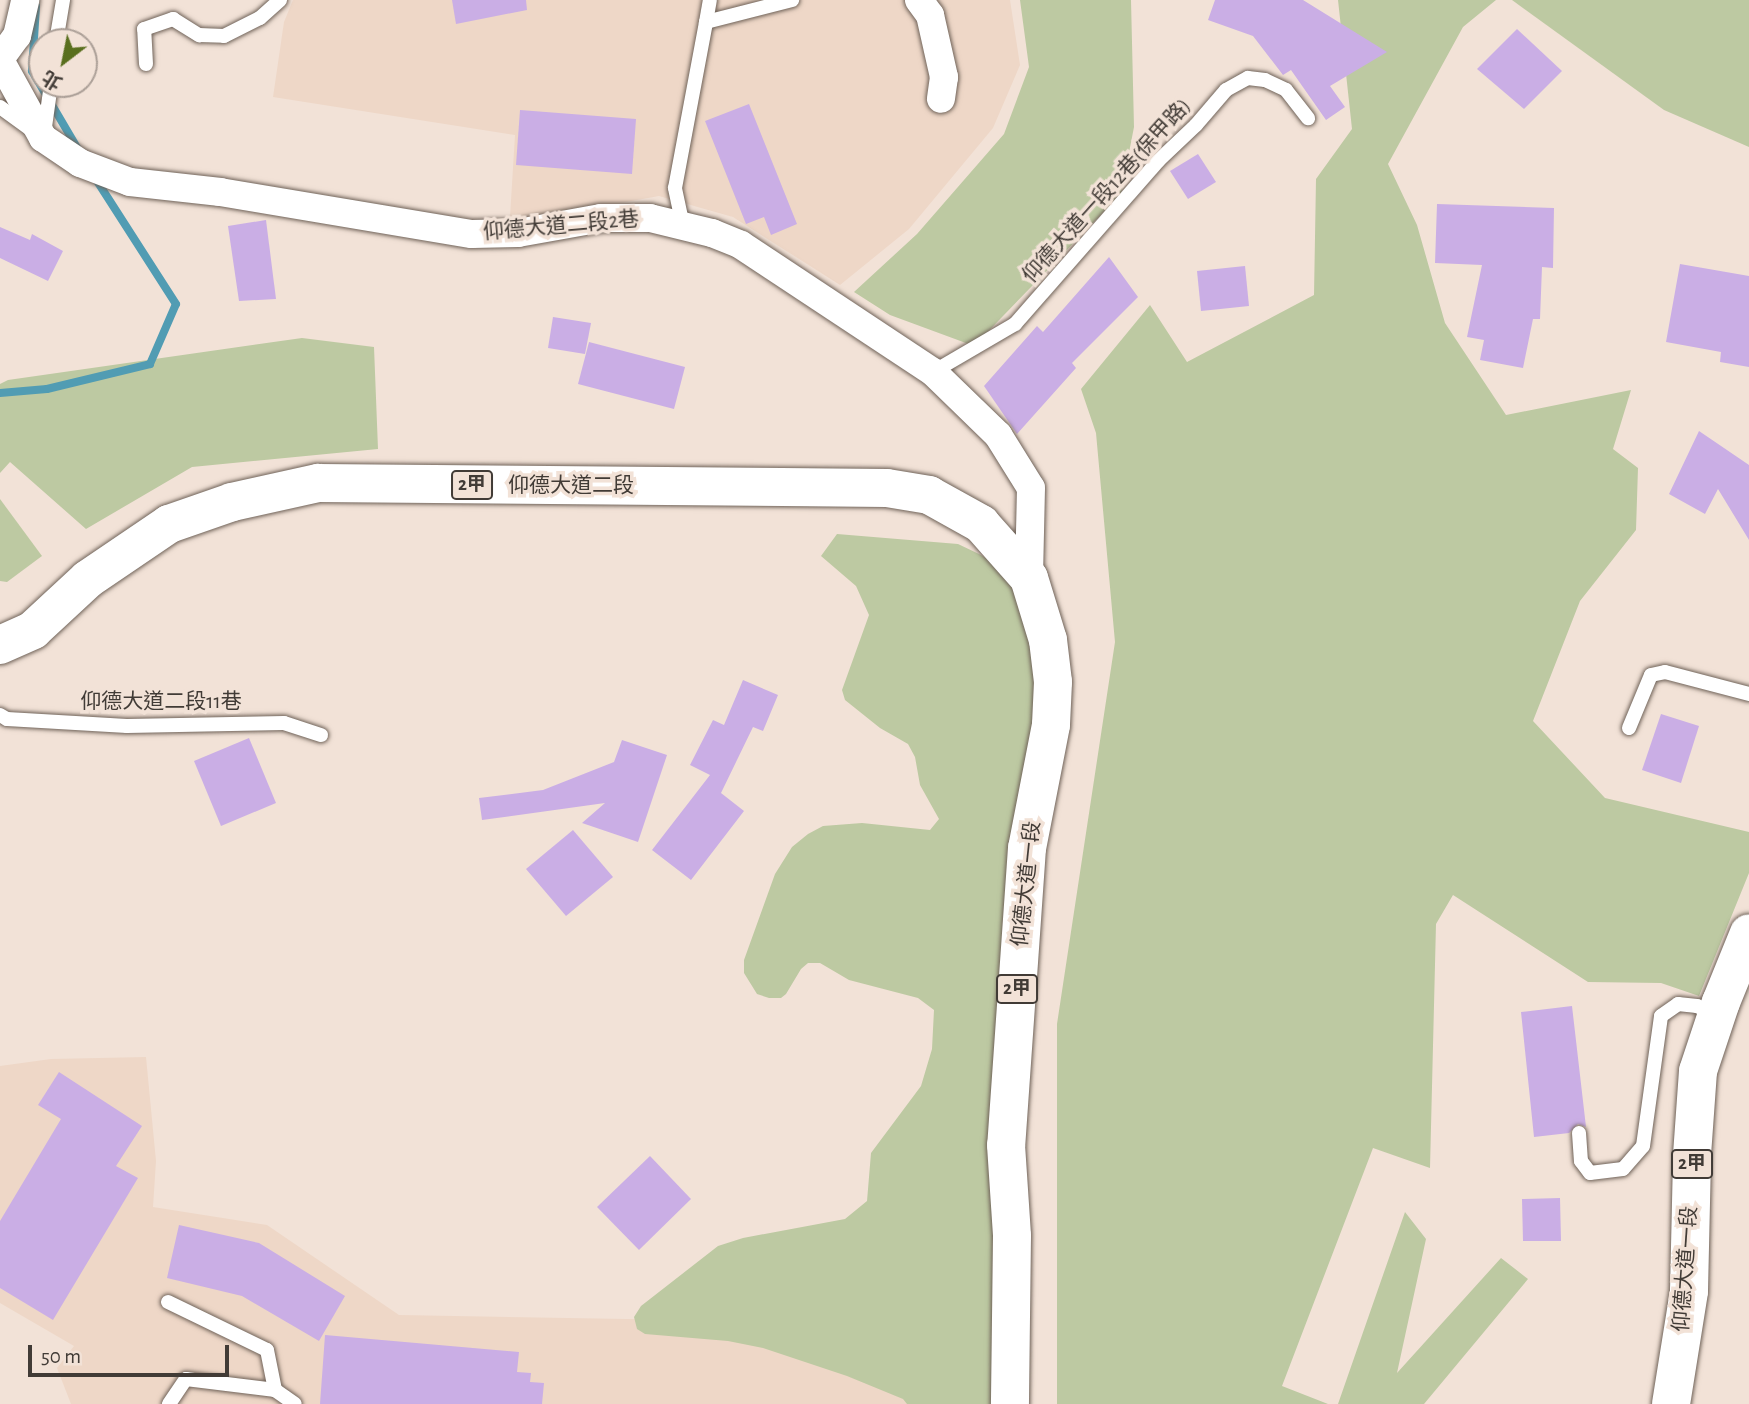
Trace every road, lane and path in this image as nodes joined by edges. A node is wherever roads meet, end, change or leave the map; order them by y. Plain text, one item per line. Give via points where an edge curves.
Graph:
1 (25, 0) edge
2 (63, 0) edge
3 (280, 0) edge
4 (710, 0) edge
5 (792, 0) edge
6 (919, 0) edge
7 (706, 22) junction
8 (58, 28) edge
9 (0, 59) edge
10 (146, 64) dead end
11 (49, 98) edge
12 (941, 99) dead end
13 (0, 107) edge
14 (1308, 118) dead end
15 (43, 138) junction
16 (683, 226) junction
17 (933, 372) junction
18 (1029, 578) junction
19 (0, 645) edge
20 (1749, 694) edge
21 (0, 715) edge
22 (1629, 728) dead end
23 (321, 735) dead end
24 (1749, 933) edge
25 (1716, 1014) junction
26 (1579, 1132) dead end
27 (169, 1302) dead end
28 (275, 1390) junction
29 (169, 1404) edge
30 (295, 1404) edge
31 (1010, 1404) edge
32 (1671, 1404) edge

1 - 9 street via 18,36
2 - 8 lane
3 - 10 lane via 260,18 224,36 199,35 173,19 144,29
4 - 7 lane
5 - 7 lane
6 - 12 street via 930,15 944,77
7 - 16 lane via 675,188
9 - 15 street
11 - 15 lane
13 - 15 lane
14 - 17 lane, 仰德大道一段12巷(保甲路) via 1286,90 1265,80 1248,78 1226,90 1015,324
15 - 16 street, 仰德大道二段2巷 via 80,163 130,182 220,192 472,234 518,233 601,218 650,218
16 - 17 street, 仰德大道二段2巷 via 741,245
17 - 18 street, 仰德大道二段2巷 via 998,435 1031,488
18 - 19 main road, 仰德大道二段 / 2甲 via 974,518 939,499 910,491 318,483 232,502 169,524 88,579 33,630
18 - 31 main road, 仰德大道一段 / 2甲 via 1048,640 1053,702 1027,848 1006,1145 1012,1236
20 - 22 lane via 1665,672 1651,675
21 - 23 lane, 仰德大道二段11巷 via 127,726 284,723
24 - 25 main road, 仰德大道一段 / 2甲
25 - 26 lane via 1678,1004 1661,1016 1643,1146 1623,1169 1590,1173 1581,1161
25 - 32 main road, 仰德大道一段 / 2甲 via 1698,1071 1689,1291
27 - 28 lane via 267,1350
28 - 29 lane via 186,1379
28 - 30 lane

